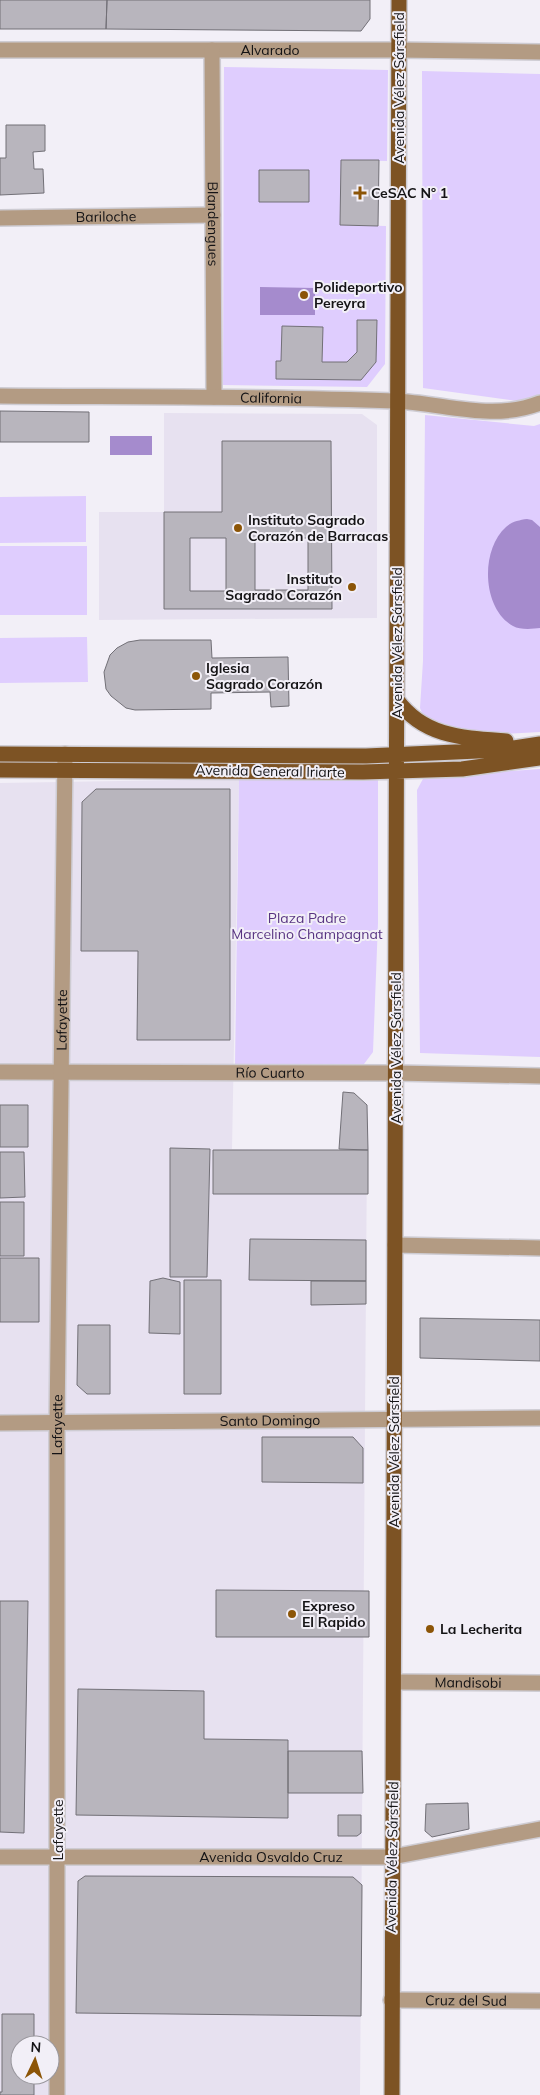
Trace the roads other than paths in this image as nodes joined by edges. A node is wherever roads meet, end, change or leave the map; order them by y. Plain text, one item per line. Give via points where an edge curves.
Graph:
1 (399, 0) edge
2 (0, 50) edge
3 (212, 50) junction
4 (399, 50) junction
5 (540, 52) edge
6 (213, 215) junction
7 (0, 218) edge
8 (0, 396) edge
9 (214, 397) junction
10 (397, 401) junction
11 (540, 403) edge
12 (397, 700) junction
13 (540, 743) edge
14 (0, 754) edge
15 (65, 754) junction
16 (397, 755) junction
17 (540, 758) edge
18 (0, 770) edge
19 (64, 770) junction
20 (397, 771) junction
21 (0, 1072) edge
22 (60, 1073) junction
23 (396, 1073) junction
24 (540, 1076) edge
25 (395, 1246) junction
26 (540, 1248) edge
27 (393, 1418) junction
28 (540, 1418) edge
29 (0, 1423) edge
30 (57, 1424) junction
31 (394, 1682) junction
32 (540, 1683) edge
33 (540, 1829) edge
34 (0, 1857) edge
35 (58, 1857) junction
36 (392, 1857) junction
37 (391, 2000) junction
38 (540, 2001) edge
39 (57, 2095) edge
40 (392, 2095) edge

1 - 4 main road, Avenida Vélez Sársfield
2 - 3 street, Alvarado
3 - 4 street, Alvarado
3 - 6 street, Blandengues
4 - 5 street, Alvarado
4 - 10 main road, Avenida Vélez Sársfield
6 - 7 street, Bariloche
6 - 9 street, Blandengues
8 - 9 street, California
9 - 10 street, California
10 - 11 street, California via 491,413
10 - 12 main road, Avenida Vélez Sársfield
12 - 13 main road via 417,722 439,732 486,740
12 - 16 main road, Avenida Vélez Sársfield
13 - 16 main road, Avenida General Iriarte via 500,750
14 - 15 main road, Avenida General Iriarte
15 - 16 main road, Avenida General Iriarte
15 - 19 street, Lafayette
16 - 20 main road, Avenida Vélez Sársfield
17 - 20 main road, Avenida General Iriarte via 462,769
18 - 19 main road, Avenida General Iriarte
19 - 20 main road, Avenida General Iriarte
19 - 22 street, Lafayette
20 - 23 main road, Avenida Vélez Sársfield
21 - 22 street, Río Cuarto
22 - 23 street, Río Cuarto
22 - 30 street, Lafayette
23 - 24 street, Río Cuarto
23 - 25 main road, Avenida Vélez Sársfield
25 - 26 street
25 - 27 main road, Avenida Vélez Sársfield
27 - 28 street, Santo Domingo
27 - 30 street, Santo Domingo
27 - 31 main road, Avenida Vélez Sársfield
29 - 30 street, Santo Domingo
30 - 35 street, Lafayette
31 - 32 street, Mandisobi
31 - 36 main road, Avenida Vélez Sársfield
33 - 36 street, Avenida Osvaldo Cruz
34 - 35 street, Avenida Osvaldo Cruz
35 - 36 street, Avenida Osvaldo Cruz
35 - 39 street, Lafayette
36 - 37 main road, Avenida Vélez Sársfield
37 - 38 street, Cruz del Sud
37 - 40 main road, Avenida Vélez Sársfield

